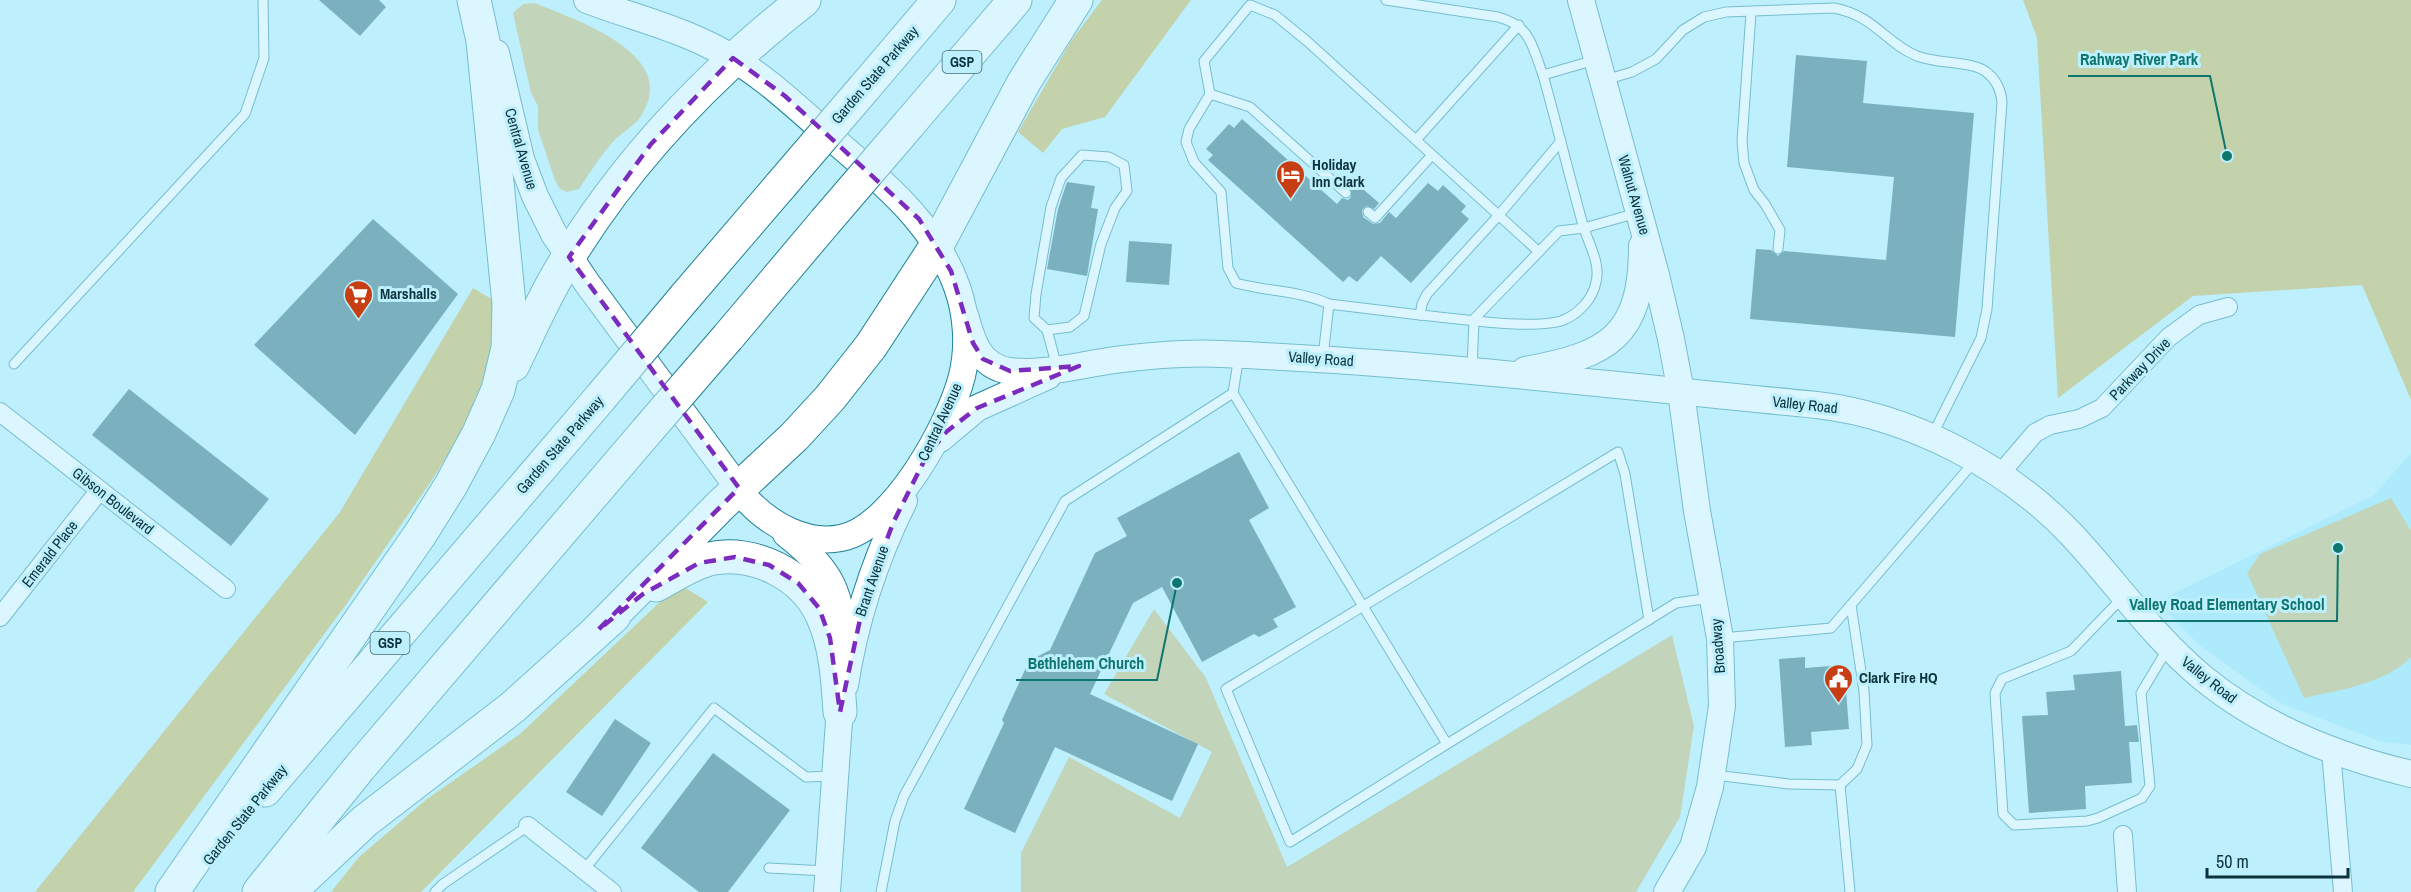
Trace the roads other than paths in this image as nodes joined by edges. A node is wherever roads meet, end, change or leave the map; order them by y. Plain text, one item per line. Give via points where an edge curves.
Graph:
1 (263, 0) edge
2 (476, 0) edge
3 (587, 0) edge
4 (804, 0) edge
5 (939, 0) edge
6 (1015, 0) edge
7 (1076, 0) edge
8 (1386, 0) edge
9 (1581, 0) edge
10 (1250, 3) edge
11 (1751, 13) junction
12 (1519, 26) junction
13 (733, 58) junction
14 (1600, 70) junction
15 (1543, 75) junction
16 (1210, 94) junction
17 (1416, 140) junction
18 (1561, 141) junction
19 (1432, 155) junction
20 (1346, 193) dead end
21 (1368, 212) dead end
22 (1640, 213) junction
23 (1499, 215) junction
24 (1584, 228) junction
25 (937, 245) junction
26 (1779, 249) dead end
27 (1538, 251) junction
28 (569, 257) junction
29 (1329, 304) junction
30 (2228, 307) dead end
31 (964, 315) junction
32 (1420, 315) junction
33 (1474, 319) junction
34 (1047, 330) junction
35 (1239, 355) junction
36 (1323, 359) junction
37 (14, 364) dead end
38 (1068, 368) junction
39 (1481, 373) junction
40 (1681, 392) junction
41 (1233, 393) junction
42 (491, 409) junction
43 (0, 412) edge
44 (1932, 436) junction
45 (926, 457) junction
46 (1975, 461) junction
47 (1999, 475) junction
48 (739, 488) junction
49 (99, 491) junction
50 (771, 523) junction
51 (226, 589) dead end
52 (2123, 597) junction
53 (1713, 598) junction
54 (1851, 604) junction
55 (1363, 606) junction
56 (0, 618) edge
57 (1648, 620) junction
58 (598, 630) junction
59 (1720, 638) junction
60 (2168, 647) junction
61 (840, 712) junction
62 (1447, 744) junction
63 (2331, 751) junction
64 (1712, 774) junction
65 (2411, 774) edge
66 (835, 776) junction
67 (1840, 785) junction
68 (528, 826) joint
69 (2123, 835) dead end
70 (769, 867) dead end
71 (584, 870) junction
72 (828, 881) edge
73 (172, 892) edge
74 (183, 892) edge
75 (259, 892) edge
76 (289, 892) edge
77 (435, 892) edge
78 (612, 892) edge
79 (881, 892) edge
80 (1666, 892) edge
81 (1850, 892) edge
82 (2127, 892) edge
83 (2343, 892) edge

1 - 37 lane via 264,58 245,114
2 - 28 street, Central Avenue via 495,49 527,177
2 - 42 highway via 509,304 506,359
3 - 13 street, Central Avenue via 695,39
4 - 13 highway
5 - 74 highway, Garden State Parkway / GSP, bridge via 267,787
6 - 75 highway, GSP, bridge via 360,767
7 - 25 highway via 1024,82
8 - 12 lane via 1498,17
9 - 14 street, Walnut Avenue
10 - 16 lane via 1204,61
10 - 17 lane via 1275,15
11 - 14 lane via 1726,12 1704,17 1683,30 1656,59 1632,72
11 - 26 lane via 1742,141 1744,163 1754,190 1780,230
11 - 44 lane via 1834,8 1851,11 1916,55 1984,71 2001,90 1990,280 1983,329
12 - 15 lane via 1528,35
12 - 17 lane
13 - 25 street, Central Avenue via 784,96 899,198
13 - 28 highway via 651,144 594,217
14 - 15 lane
14 - 22 street, Walnut Avenue
15 - 18 lane
16 - 20 lane via 1250,107
16 - 29 lane via 1189,129 1186,142 1194,162 1221,192 1228,268 1236,283 1309,295
17 - 19 lane
18 - 23 lane
18 - 24 lane
19 - 21 lane via 1375,218
19 - 23 lane
22 - 24 lane
22 - 39 street via 1640,275 1628,321 1614,339 1591,352 1537,368
22 - 40 street, Walnut Avenue
23 - 27 lane
23 - 32 lane via 1427,294
24 - 27 lane via 1559,231
24 - 33 lane via 1597,265 1597,282 1577,313 1561,321 1538,324
25 - 31 street, Central Avenue via 957,286
25 - 48 highway via 871,346 830,398
27 - 33 lane
28 - 42 highway
28 - 48 street, Central Avenue
29 - 32 lane
29 - 36 lane
30 - 47 street, Parkway Drive via 2199,315 2169,337 2102,408 2035,433
31 - 38 street, Valley Road via 977,351 990,364 1010,371
31 - 45 street, Central Avenue via 966,346 962,375
32 - 33 lane
33 - 39 lane
34 - 34 lane via 1034,318 1036,294 1060,178 1082,155 1109,157 1124,165 1127,191 1115,208 1101,244 1084,316 1070,327
34 - 38 lane
35 - 36 street, Valley Road
35 - 38 street, Valley Road via 1153,356
35 - 41 lane
36 - 39 street, Valley Road
38 - 45 street, Valley Road via 977,408 946,432
39 - 40 street, Valley Road
40 - 44 street, Valley Road via 1850,410
40 - 53 street, Broadway
41 - 55 lane
41 - 79 lane via 1065,501 904,796
42 - 73 highway via 421,533
43 - 49 street, Gibson Boulevard
44 - 46 street, Valley Road
45 - 50 street, Central Avenue via 879,517 850,536 810,537
45 - 61 street, Brant Avenue via 893,523 872,577 851,651
46 - 47 street, Valley Road
46 - 54 lane
47 - 52 street, Valley Road via 2034,500 2070,534
48 - 50 street, Central Avenue
48 - 58 highway
49 - 51 street, Gibson Boulevard
49 - 56 street, Emerald Place
50 - 61 street, Brant Avenue via 815,557 834,589 842,628
52 - 60 street, Valley Road
52 - 60 lane via 2071,651 2002,679 1995,693 2003,814 2014,825 2087,821 2142,798 2150,786 2141,693
53 - 57 lane via 1676,603
53 - 59 street, Broadway
54 - 59 lane via 1831,628
54 - 67 lane via 1864,691 1867,745 1857,769
55 - 57 lane via 1618,452 1625,474
55 - 62 lane
55 - 62 lane via 1226,689 1290,842
57 - 62 lane
58 - 61 highway via 643,594 699,563 735,557 769,565 798,583 819,608 831,646
58 - 76 highway via 513,707 365,821
59 - 64 street, Broadway via 1722,706
60 - 63 street, Valley Road via 2238,704
61 - 66 street, Brant Avenue
63 - 65 street, Valley Road
63 - 83 street
64 - 67 lane via 1789,784
64 - 80 street, Broadway via 1693,847
66 - 71 lane via 806,777 714,708
66 - 72 street, Brant Avenue
67 - 81 lane
68 - 71 street
68 - 77 lane
69 - 82 street
70 - 72 lane
71 - 78 street

